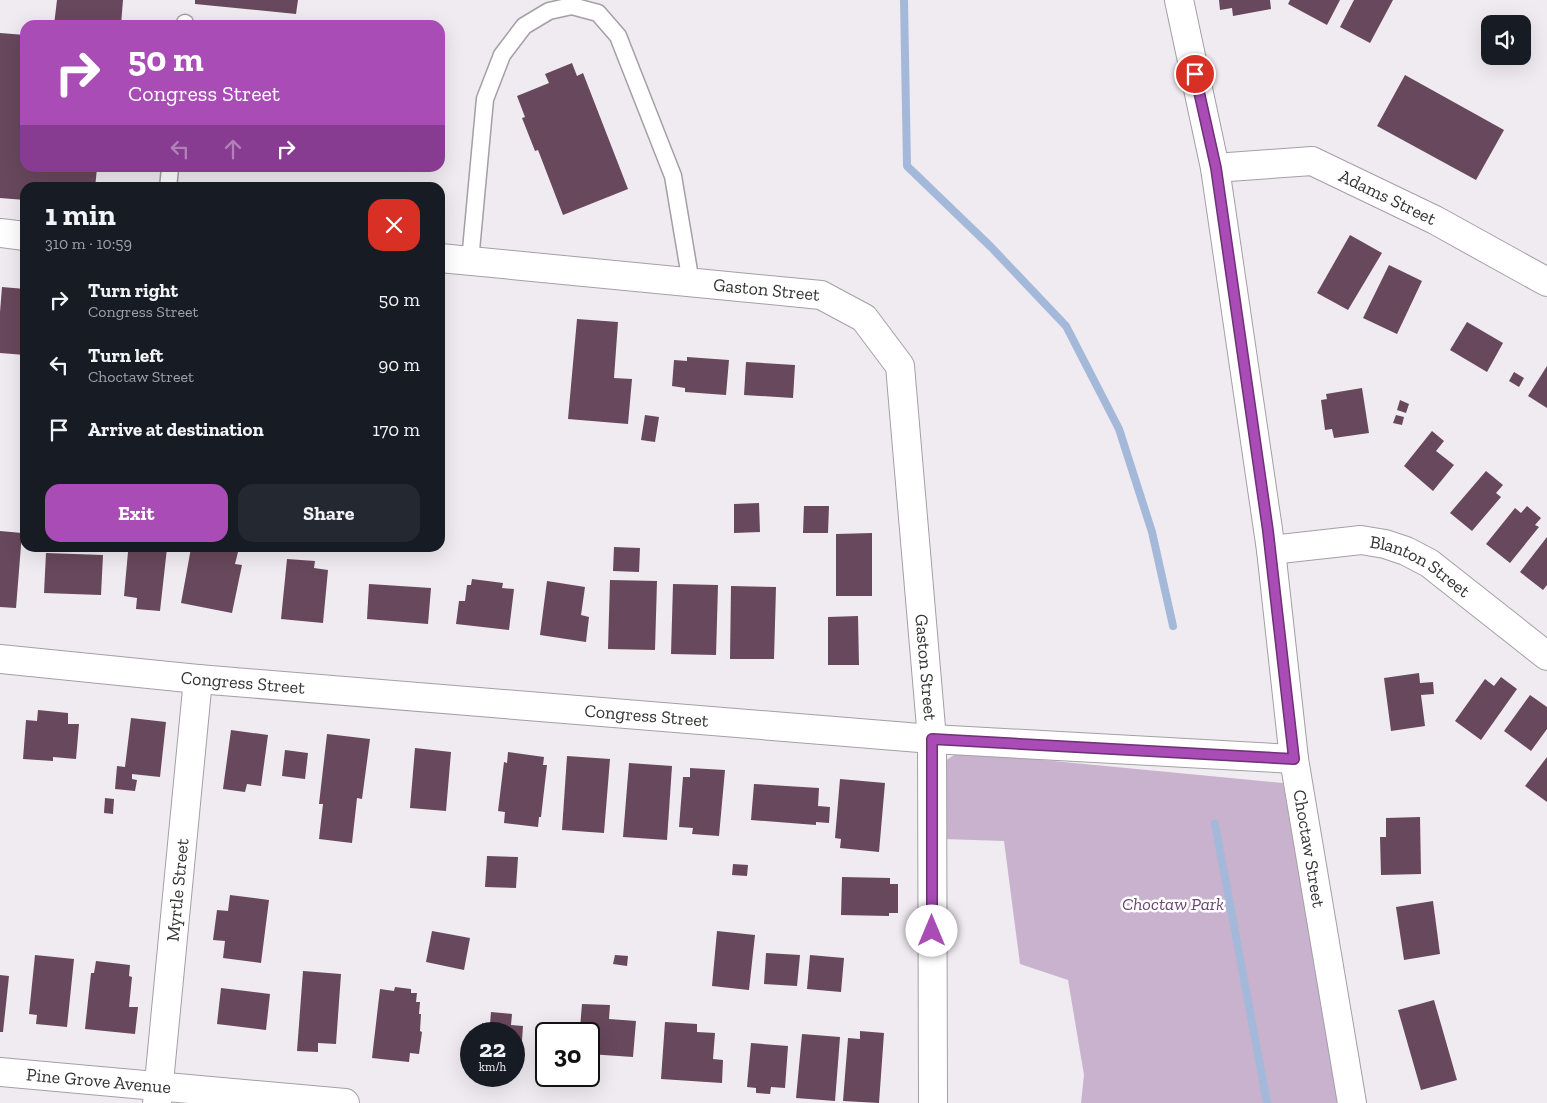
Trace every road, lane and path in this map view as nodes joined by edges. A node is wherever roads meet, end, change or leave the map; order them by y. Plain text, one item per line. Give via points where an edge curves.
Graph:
1 (1179, 0) edge
2 (1216, 168) junction
3 (0, 234) edge
4 (20, 236) edge
5 (445, 258) edge
6 (470, 261) junction
7 (1547, 282) edge
8 (691, 283) junction
9 (1271, 550) junction
10 (1547, 656) edge
11 (0, 659) edge
12 (198, 679) junction
13 (932, 739) junction
14 (1294, 759) junction
15 (0, 1072) edge
16 (158, 1094) edge
17 (345, 1103) edge
18 (933, 1103) edge
19 (1352, 1103) edge

1 - 2 street, Choctaw Street
2 - 7 street, Adams Street via 1312,161 1434,220
2 - 9 street, Choctaw Street
3 - 4 street
5 - 6 street, Gaston Street
6 - 8 street, Gaston Street
6 - 8 lane via 485,99 502,55 524,26 549,10 572,6 598,13 618,36 673,176
8 - 13 street, Gaston Street via 821,295 864,318 900,366
9 - 10 street, Blanton Street via 1361,540 1406,550 1428,563
9 - 14 street, Choctaw Street
11 - 12 street, Congress Street
12 - 13 street, Congress Street
12 - 16 street, Myrtle Street
13 - 14 street, Congress Street
13 - 18 street, Gaston Street
14 - 19 street, Choctaw Street
15 - 16 street, Pine Grove Avenue
16 - 17 street, Pine Grove Avenue

